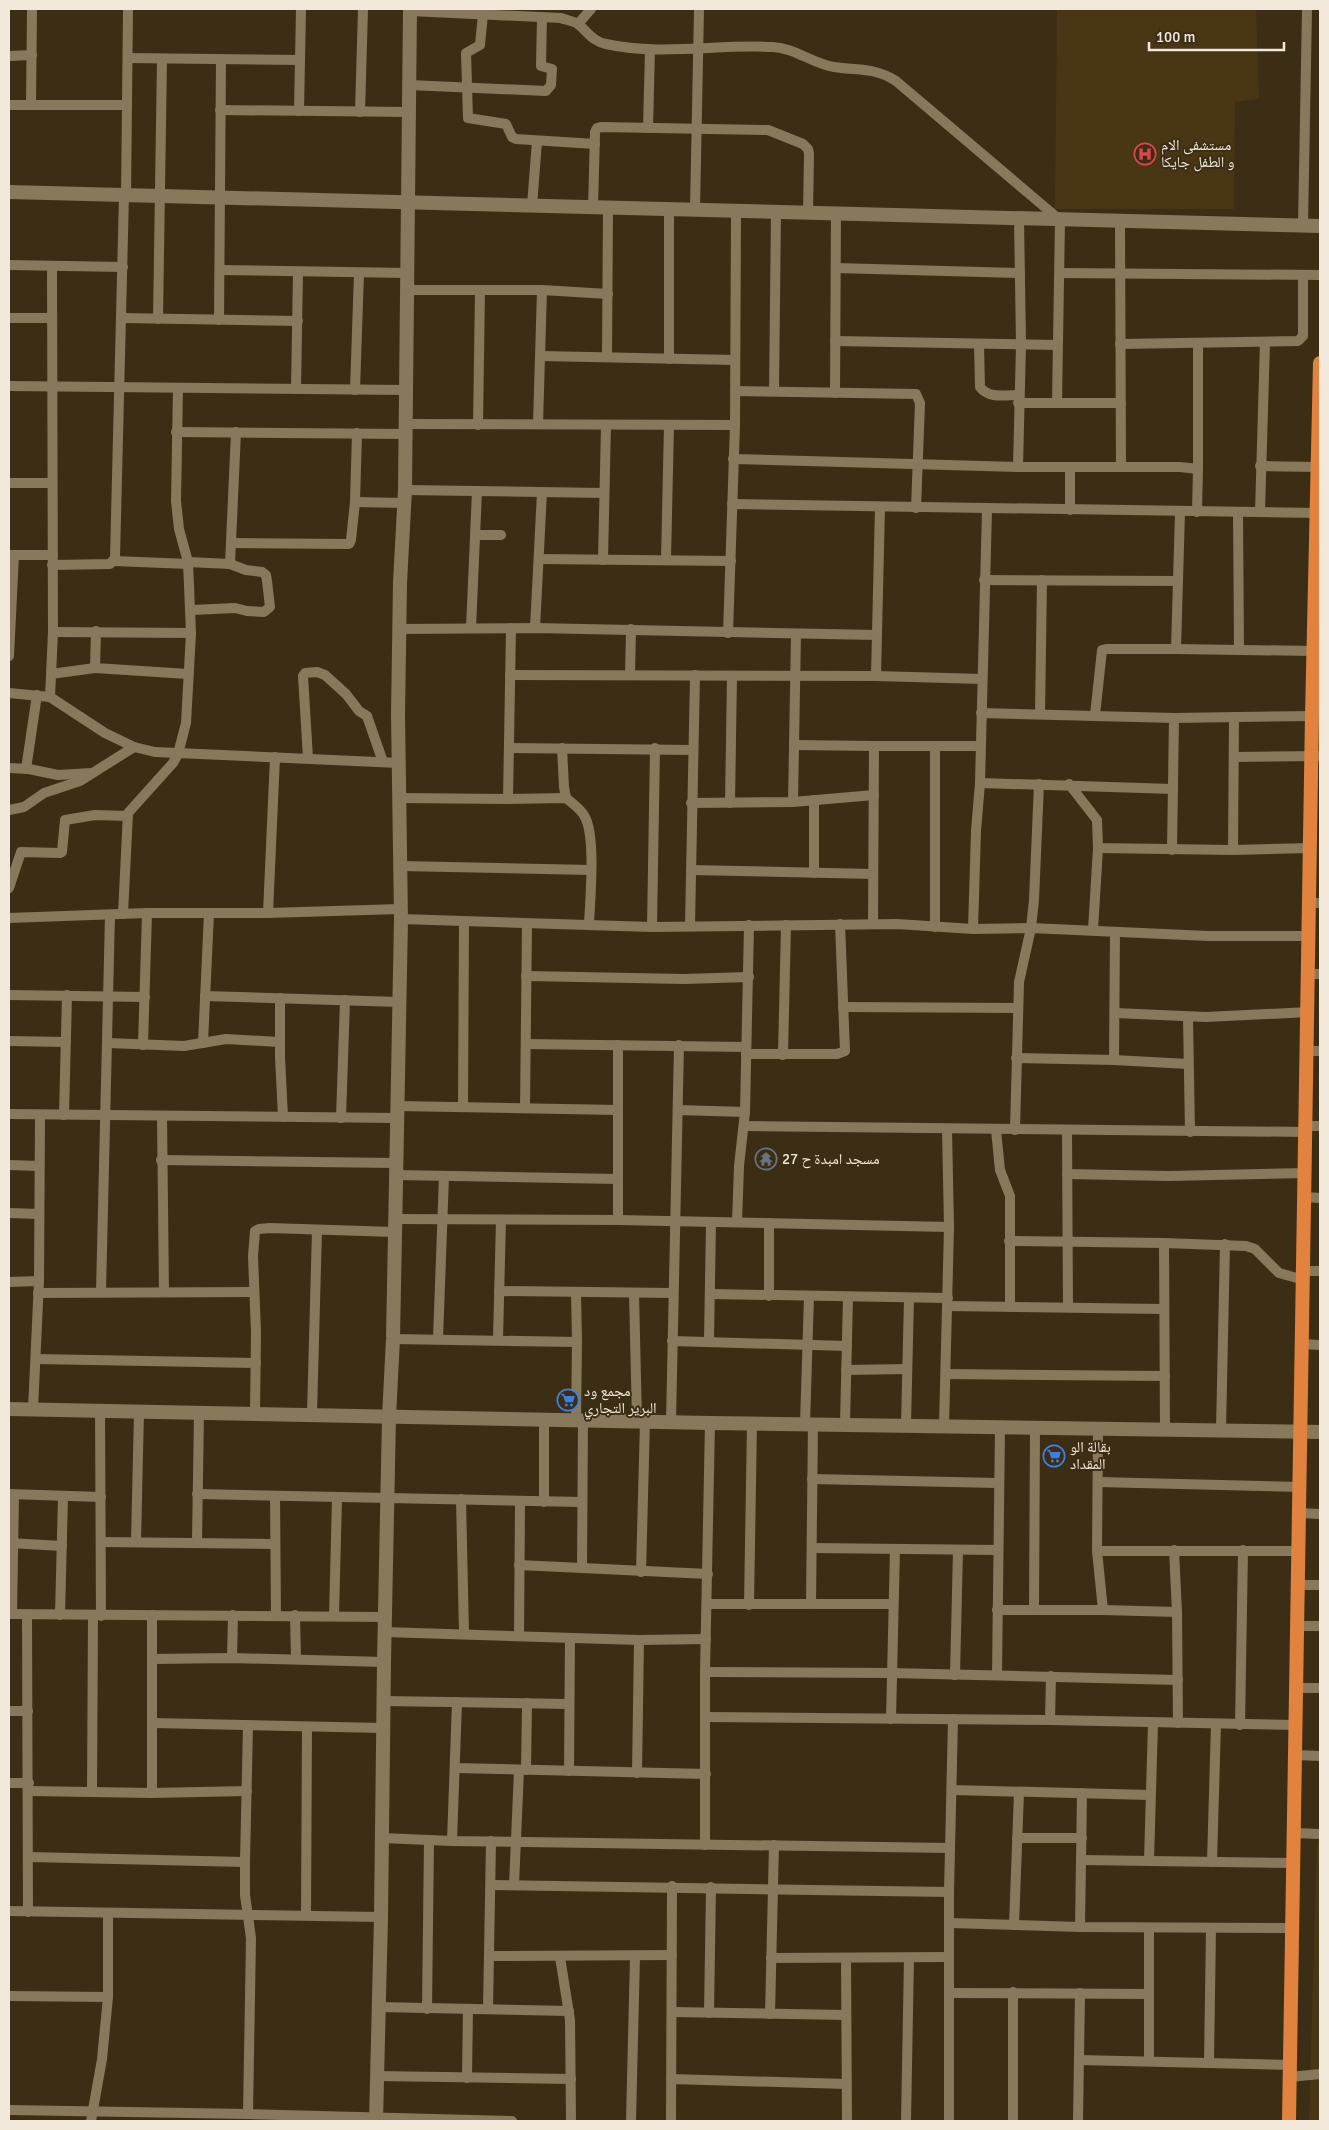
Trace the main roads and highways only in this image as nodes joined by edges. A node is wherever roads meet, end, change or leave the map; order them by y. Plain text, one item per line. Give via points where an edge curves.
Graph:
1 (1320, 363) edge
2 (1320, 383) edge
3 (1319, 458) edge
4 (1318, 529) edge
5 (1318, 604) edge
6 (1317, 680) edge
7 (1316, 756) edge
8 (1316, 828) edge
9 (1315, 903) edge
10 (1315, 974) edge
11 (1314, 1051) edge
12 (1311, 1128) edge
13 (1290, 2121) edge

1 - 2 highway
2 - 3 highway
3 - 4 highway
4 - 5 highway
5 - 6 highway via 1314,651
6 - 7 highway via 1312,716
7 - 8 highway
8 - 9 highway via 1311,848
9 - 10 highway via 1310,936
10 - 11 highway via 1309,1012
11 - 12 highway
12 - 13 highway via 1305,1197

